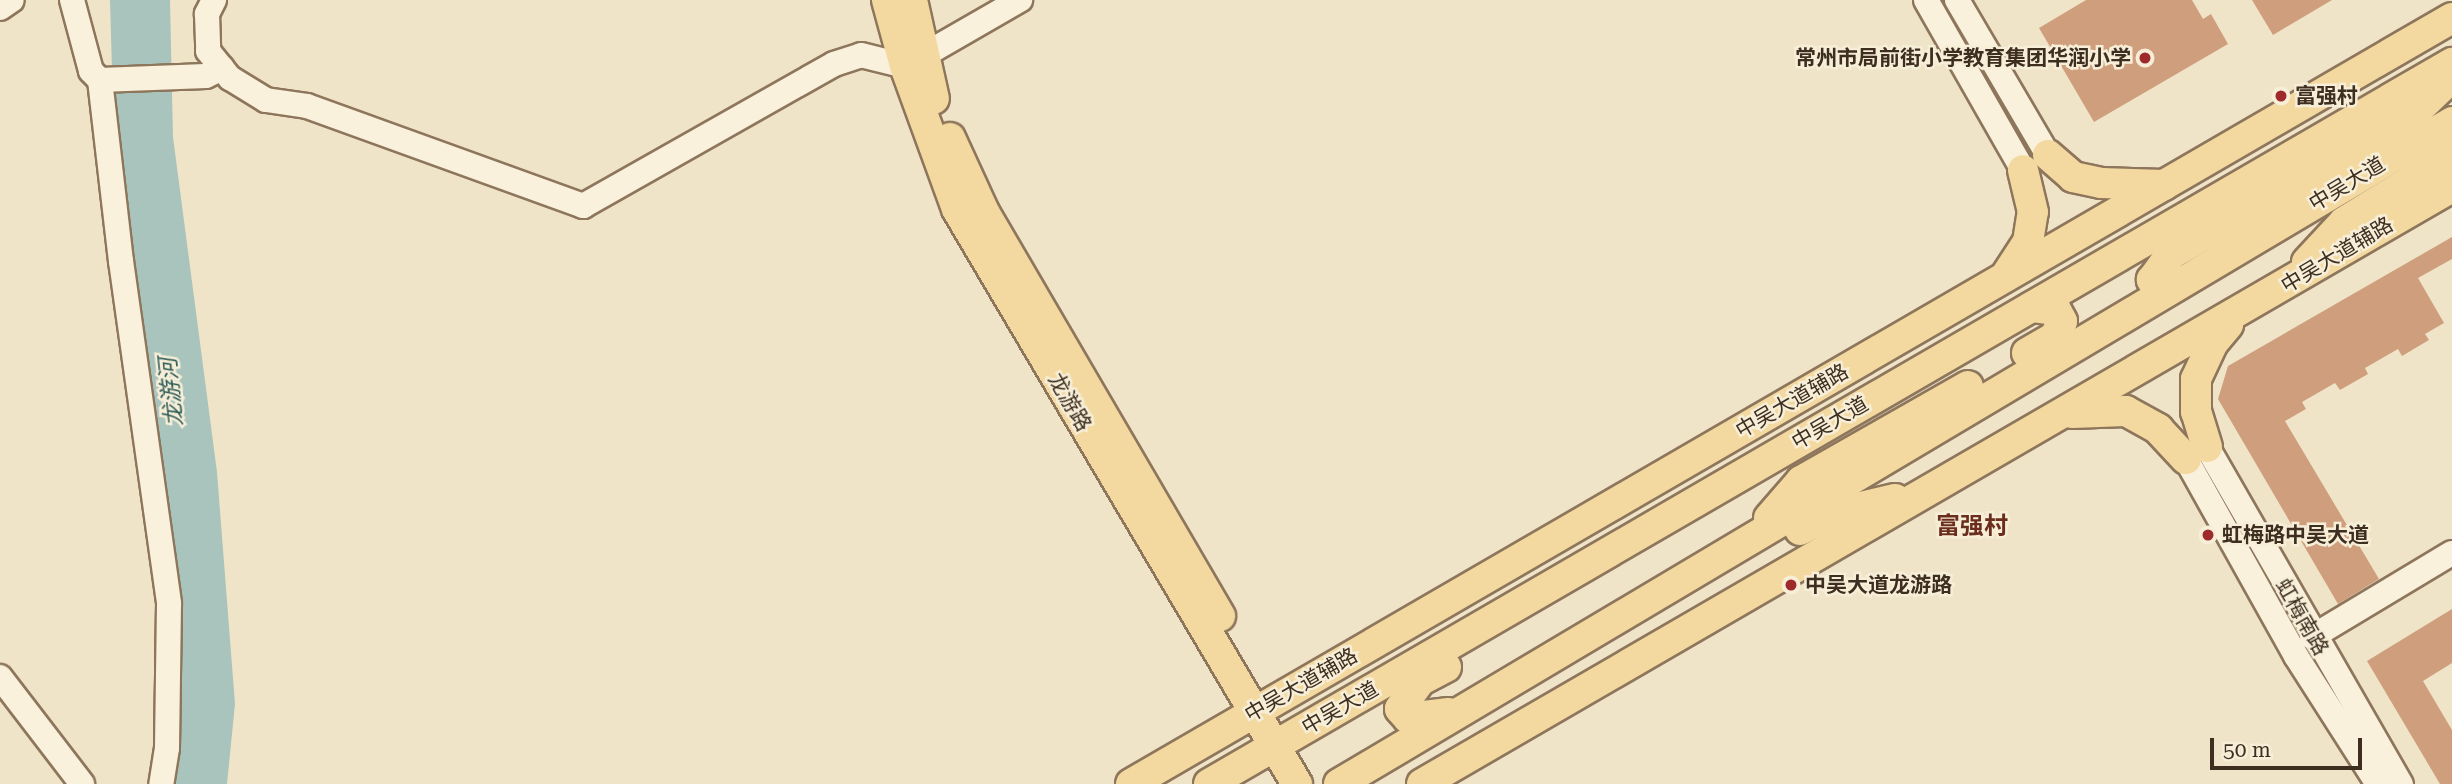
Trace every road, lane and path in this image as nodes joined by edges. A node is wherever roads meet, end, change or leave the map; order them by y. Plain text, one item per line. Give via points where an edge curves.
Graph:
1 (12, 0) edge
2 (72, 0) edge
3 (214, 0) edge
4 (887, 0) edge
5 (912, 0) edge
6 (1020, 0) edge
7 (1926, 0) edge
8 (1957, 0) edge
9 (0, 8) edge
10 (2452, 18) edge
11 (914, 61) junction
12 (2445, 71) edge
13 (214, 72) junction
14 (111, 79) junction
15 (2452, 122) edge
16 (2452, 149) edge
17 (2224, 150) junction
18 (2036, 163) junction
19 (2164, 185) junction
20 (2452, 187) edge
21 (2005, 277) junction
22 (2285, 286) junction
23 (2174, 287) junction
24 (2031, 307) junction
25 (2238, 314) junction
26 (2068, 413) junction
27 (2196, 453) junction
28 (1763, 462) junction
29 (1729, 482) junction
30 (1927, 491) junction
31 (1629, 495) junction
32 (1750, 539) junction
33 (2452, 553) edge
34 (1699, 570) junction
35 (2312, 637) junction
36 (0, 677) edge
37 (1262, 708) junction
38 (1461, 711) junction
39 (1283, 741) junction
40 (82, 784) edge
41 (161, 784) edge
42 (1131, 784) edge
43 (1209, 784) edge
44 (1297, 784) edge
45 (1320, 784) edge
46 (1339, 784) edge
47 (1422, 784) edge
48 (2378, 784) edge
49 (2401, 784) edge

1 - 9 street
2 - 14 street via 91,71
3 - 13 street via 207,14
4 - 11 main road, 龙游路
5 - 11 main road, 龙游路
6 - 11 street
7 - 18 street
8 - 18 street
10 - 17 main road, 中吴大道辅路
11 - 13 street via 861,55 834,64 583,206 307,106 266,100
11 - 37 main road, 龙游路 via 984,212
12 - 17 main road via 2387,86 2308,132
12 - 23 main road via 2405,122 2171,254 2152,280 2157,287
12 - 24 main road, 中吴大道
13 - 14 street
14 - 41 street via 121,261 169,604 167,748
15 - 23 main road, 中吴大道
16 - 22 main road via 2440,163 2344,222
17 - 19 main road, 中吴大道辅路
18 - 19 main road via 2101,183
18 - 21 main road via 2028,242
19 - 21 main road, 中吴大道辅路
20 - 22 main road, 中吴大道辅路
21 - 31 main road, 中吴大道辅路
22 - 25 main road, 中吴大道辅路
23 - 32 main road, 中吴大道
24 - 28 main road, 中吴大道
24 - 32 main road via 2056,310 2062,321 2055,337 1801,481
25 - 26 main road, 中吴大道辅路
25 - 27 main road via 2212,344 2196,379
26 - 27 main road via 2126,411
26 - 30 main road, 中吴大道辅路
27 - 35 street, 虹梅南路
27 - 48 street, 虹梅南路 via 2296,656
28 - 29 main road, 中吴大道
28 - 38 main road via 1663,544 1420,681 1400,709 1408,719
29 - 31 main road
29 - 39 main road, 中吴大道
30 - 34 main road via 1831,514 1778,542
30 - 47 main road, 中吴大道辅路
31 - 37 main road, 中吴大道辅路
32 - 34 main road, 中吴大道
33 - 35 street
34 - 38 main road, 中吴大道
35 - 49 street, 虹梅南路
36 - 40 street
37 - 39 main road, 龙游路
37 - 42 main road, 中吴大道辅路
38 - 46 main road, 中吴大道
39 - 43 main road, 中吴大道
39 - 44 main road, 龙游路
39 - 45 main road, 龙游路

